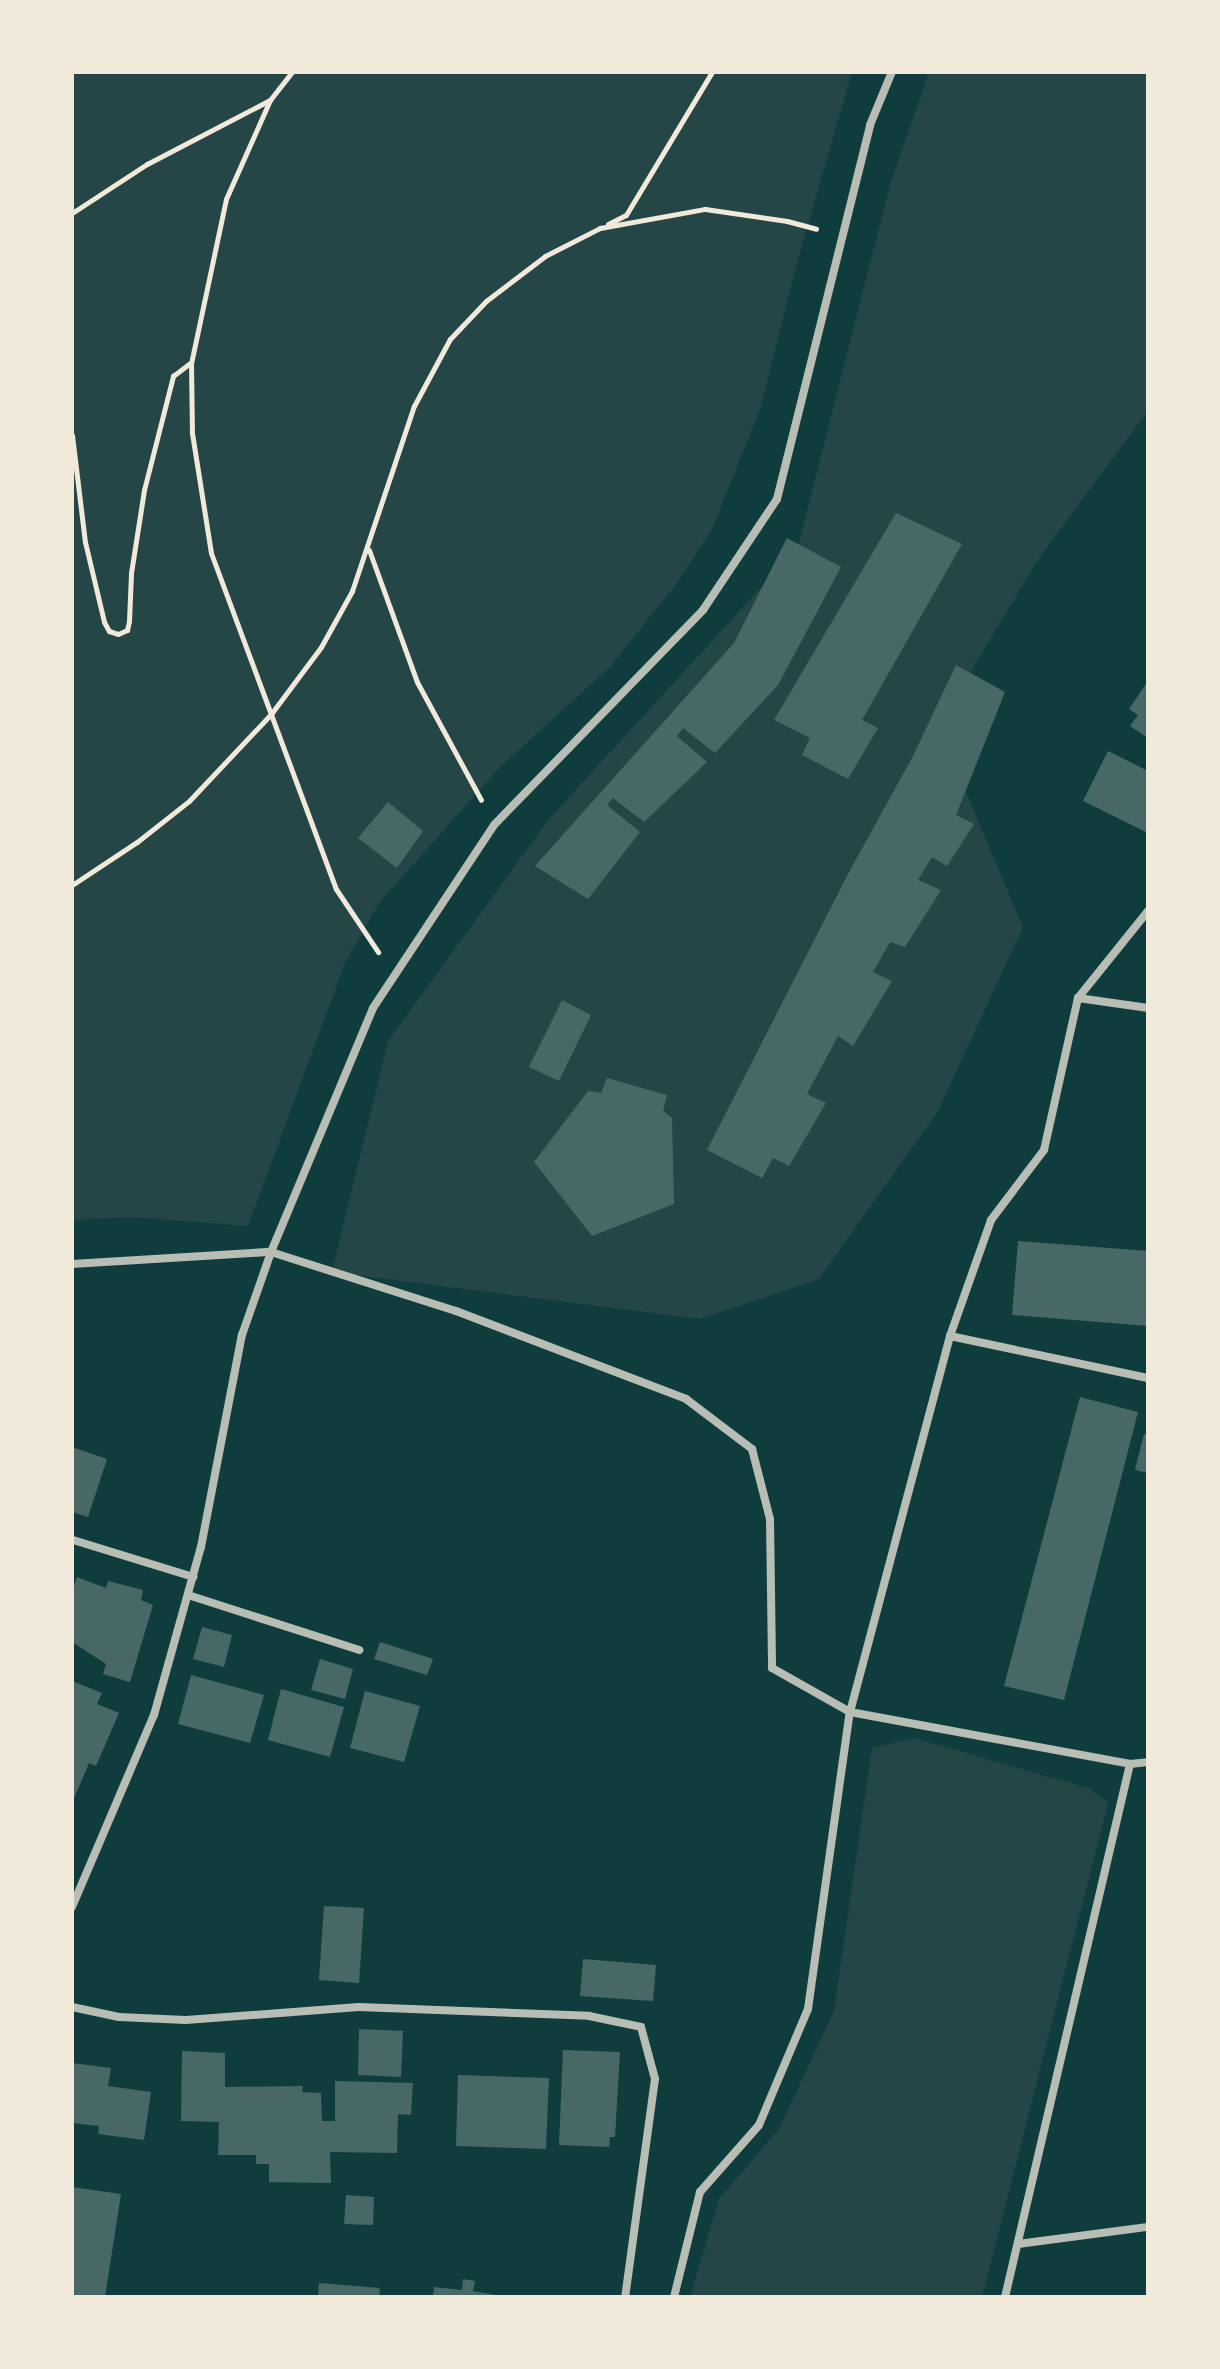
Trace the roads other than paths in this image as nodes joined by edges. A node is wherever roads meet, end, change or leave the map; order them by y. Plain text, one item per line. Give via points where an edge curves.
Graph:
1 (892, 72) edge
2 (1148, 911) edge
3 (1078, 998) junction
4 (1148, 1008) edge
5 (271, 1252) junction
6 (72, 1264) edge
7 (950, 1336) junction
8 (1148, 1378) edge
9 (73, 1540) edge
10 (193, 1577) junction
11 (188, 1595) junction
12 (359, 1650) dead end
13 (850, 1712) junction
14 (1148, 1762) edge
15 (1130, 1764) junction
16 (72, 1907) edge
17 (72, 2007) edge
18 (1148, 2227) edge
19 (1018, 2244) junction
20 (625, 2297) edge
21 (674, 2297) edge
22 (1005, 2297) edge

1 - 5 street via 870,125 777,499 703,610 494,825 373,1008
2 - 3 street
3 - 4 street
3 - 7 street via 1044,1150 991,1220
5 - 6 street
5 - 10 street via 242,1335
5 - 13 street via 456,1311 686,1399 752,1449 770,1519 772,1668
7 - 8 street
7 - 13 street
9 - 10 street
10 - 11 street
11 - 12 street
11 - 16 street via 154,1715
13 - 15 street
13 - 21 street via 808,2009 759,2125 700,2192
14 - 15 street
15 - 19 street
17 - 20 street via 119,2017 186,2020 359,2007 589,2016 641,2027 655,2079
18 - 19 street
19 - 22 street

